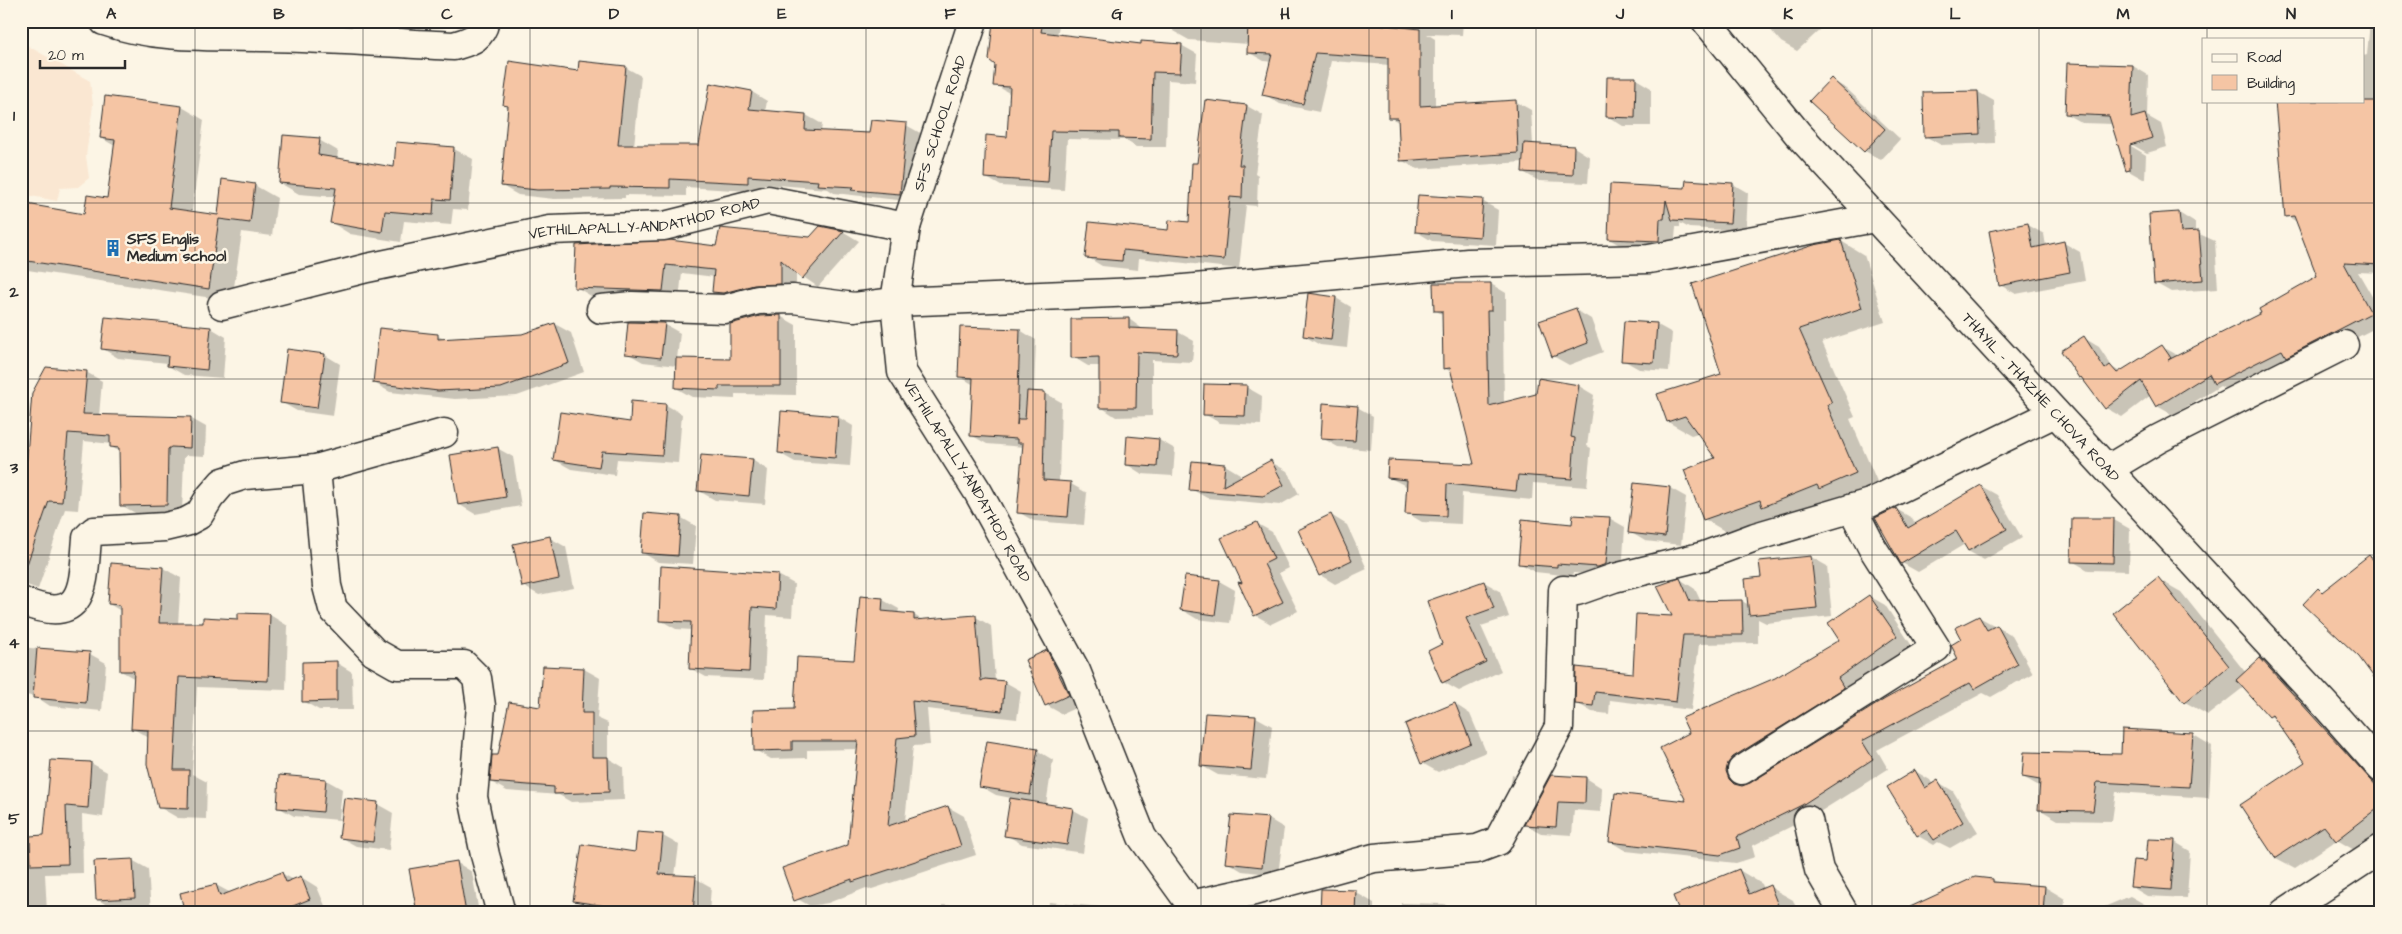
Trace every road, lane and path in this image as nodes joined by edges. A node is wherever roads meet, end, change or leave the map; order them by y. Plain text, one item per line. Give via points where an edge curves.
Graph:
1 (104, 21) edge
2 (485, 21) edge
3 (974, 21) edge
4 (1706, 21) edge
5 (1875, 218) junction
6 (906, 227) junction
7 (895, 302) junction
8 (222, 305) dead end
9 (601, 309) dead end
10 (2344, 345) dead end
11 (2055, 413) junction
12 (444, 433) dead end
13 (316, 469) junction
14 (2108, 469) junction
15 (1852, 508) junction
16 (21, 601) edge
17 (2381, 768) edge
18 (1742, 770) dead end
19 (1808, 820) dead end
20 (2381, 849) edge
21 (1194, 909) edge
22 (501, 913) edge
23 (1844, 913) edge
24 (2284, 913) edge

1 - 2 street via 130,31 197,36 454,46 473,40 483,32
3 - 6 street, SFS SCHOOL ROAD
4 - 5 street, THAYIL - THAZHE CHOVA ROAD via 1798,134
5 - 7 street via 1649,259 1468,263 1162,291
5 - 11 street, THAYIL - THAZHE CHOVA ROAD
6 - 7 street, VETHILAPALLY-ANDATHOD ROAD
6 - 8 street, VETHILAPALLY-ANDATHOD ROAD via 768,200 664,226 550,230 367,268
7 - 9 street via 854,307 793,299 758,300 725,310 632,306
7 - 21 street, VETHILAPALLY-ANDATHOD ROAD via 902,372 978,492 1076,671 1142,837
10 - 14 street via 2158,438
11 - 14 street, THAYIL - THAZHE CHOVA ROAD
11 - 15 street via 1870,503
12 - 13 street
13 - 16 street via 246,475 222,482 199,515 186,522 166,527 94,531 87,538 85,575 79,598 62,609
13 - 22 street via 327,586 333,608 374,652 397,665 464,665 476,678 481,706 473,797
14 - 17 street, THAYIL - THAZHE CHOVA ROAD
15 - 18 street via 1872,547 1936,648
15 - 21 street via 1704,556 1614,578 1577,591 1563,590 1559,727 1498,841 1477,848 1374,858
19 - 23 street via 1819,870
20 - 24 street

